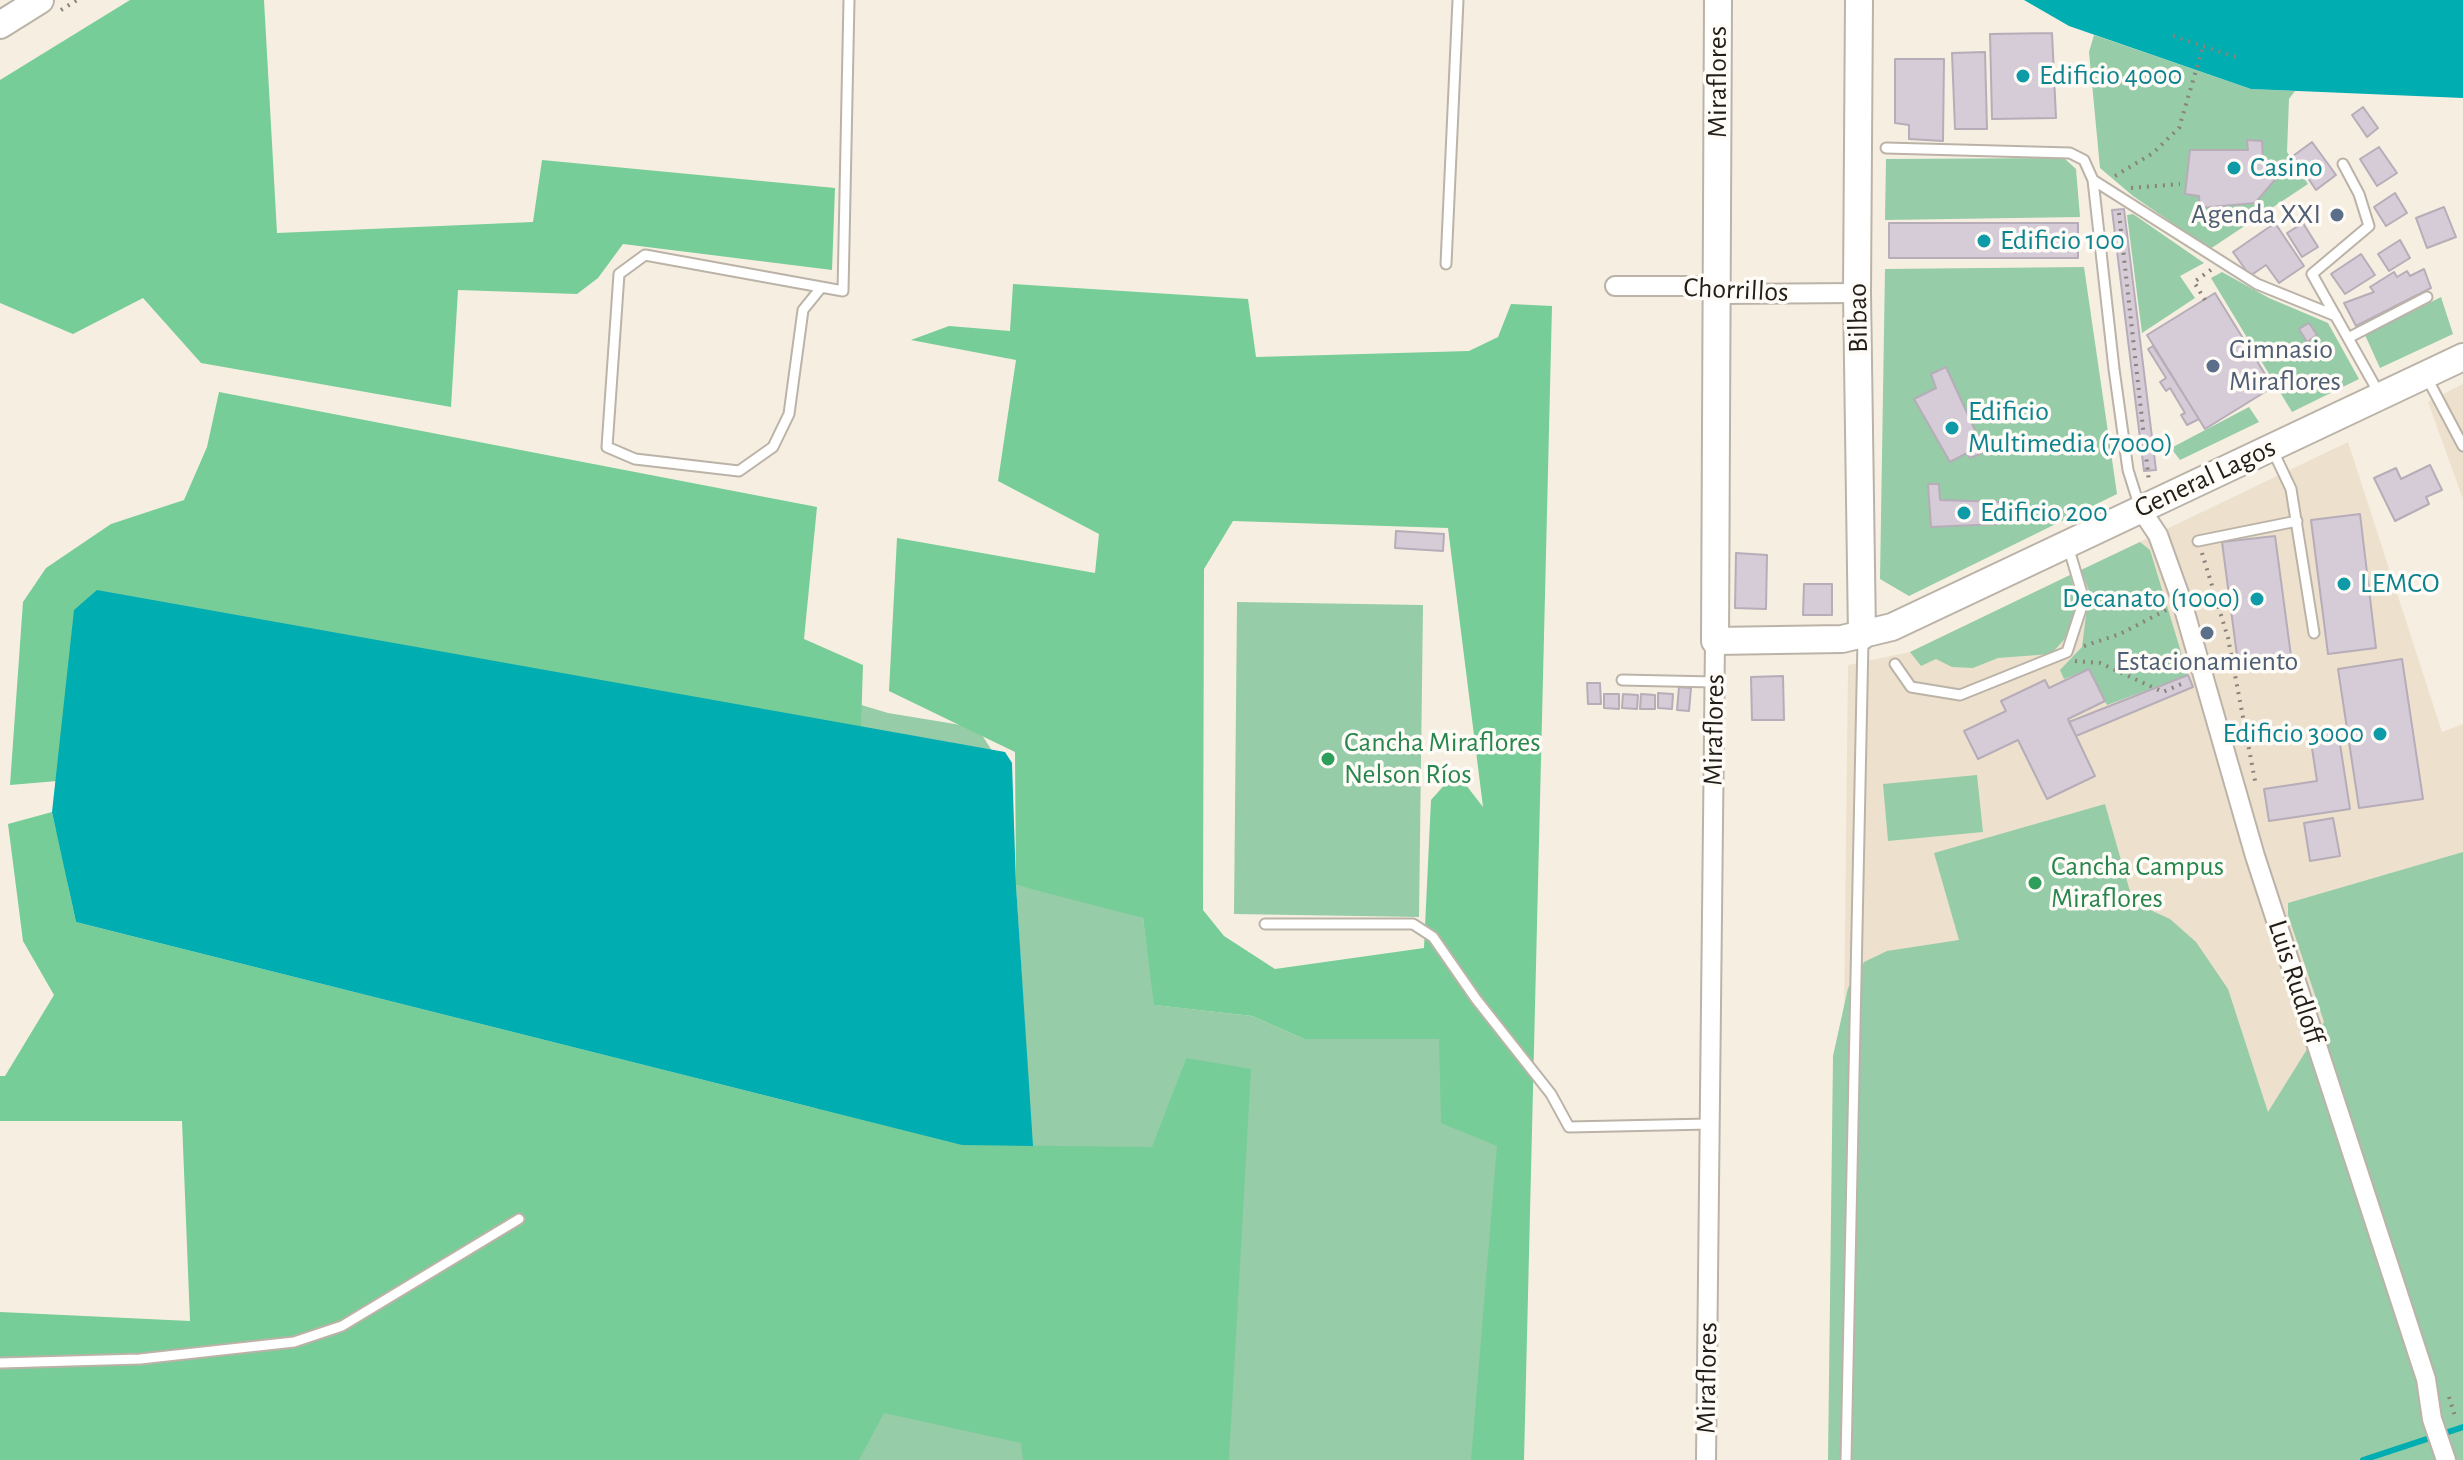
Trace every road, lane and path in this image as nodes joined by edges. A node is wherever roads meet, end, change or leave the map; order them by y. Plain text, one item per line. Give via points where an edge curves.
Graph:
1 (40, 0) edge
2 (849, 0) edge
3 (1458, 0) edge
4 (1718, 0) edge
5 (1859, 0) edge
6 (3, 18) edge
7 (2173, 36) dead end
8 (2203, 47) junction
9 (2239, 58) dead end
10 (1886, 148) dead end
11 (2343, 164) dead end
12 (2093, 180) junction
13 (2180, 184) dead end
14 (2116, 193) junction
15 (2221, 263) junction
16 (1446, 264) dead end
17 (1615, 286) dead end
18 (820, 289) junction
19 (1857, 293) junction
20 (1719, 294) junction
21 (2427, 297) dead end
22 (2205, 300) dead end
23 (2336, 316) junction
24 (2348, 338) junction
25 (2463, 357) edge
26 (2426, 375) junction
27 (2381, 396) junction
28 (2463, 446) edge
29 (2271, 448) junction
30 (2148, 504) junction
31 (2297, 521) junction
32 (2198, 541) joint
33 (2067, 543) junction
34 (2182, 602) junction
35 (2314, 633) dead end
36 (1862, 636) junction
37 (1715, 641) junction
38 (2067, 652) junction
39 (2053, 660) junction
40 (1895, 664) dead end
41 (2205, 673) junction
42 (1622, 680) dead end
43 (1715, 682) junction
44 (2257, 791) dead end
45 (1265, 924) dead end
46 (1709, 1124) junction
47 (519, 1219) dead end
48 (0, 1363) edge
49 (2446, 1386) dead end
50 (2455, 1416) dead end
51 (1706, 1460) edge
52 (1846, 1460) edge
53 (2446, 1460) edge

1 - 6 main road
2 - 18 lane via 843,291
3 - 16 lane
4 - 20 main road, Miraflores
5 - 19 main road, Bilbao
7 - 8 path
8 - 9 path
8 - 14 path via 2179,128 2153,153 2115,177
10 - 12 lane via 2070,153 2084,160
11 - 23 lane via 2369,226 2312,274
12 - 14 lane
12 - 30 lane via 2128,470
13 - 14 path
14 - 15 lane
14 - 30 path
15 - 22 path via 2194,282
15 - 23 lane via 2257,284
17 - 20 street, Chorrillos via 1703,286
18 - 18 lane via 645,255 619,274 607,447 635,459 739,471 773,447 789,414 803,310
19 - 20 street, Chorrillos
19 - 36 main road, Bilbao
20 - 37 main road, Miraflores
21 - 24 lane
23 - 24 lane
24 - 27 lane
25 - 26 main road, General Lagos
26 - 27 main road, General Lagos
26 - 28 lane
27 - 29 main road, General Lagos
29 - 30 main road, General Lagos
29 - 31 lane via 2291,489
30 - 33 main road, General Lagos
30 - 34 street, Luis Rudloff
31 - 32 lane
31 - 35 lane
32 - 44 path via 2228,638
33 - 36 main road, General Lagos via 1931,611
33 - 38 lane via 2084,600
34 - 38 path via 2120,634
34 - 41 street, Luis Rudloff
36 - 37 main road, General Lagos
36 - 52 lane
37 - 43 street, Miraflores
38 - 39 lane
39 - 40 lane via 1960,695 1911,687
39 - 41 path via 2100,663 2163,692
41 - 53 street, Luis Rudloff via 2255,856 2426,1379
42 - 43 lane
43 - 46 street, Miraflores
45 - 46 lane via 1413,924 1433,937 1551,1094 1569,1127
46 - 51 street, Miraflores
47 - 48 lane via 342,1326 294,1342 140,1359
49 - 50 path

